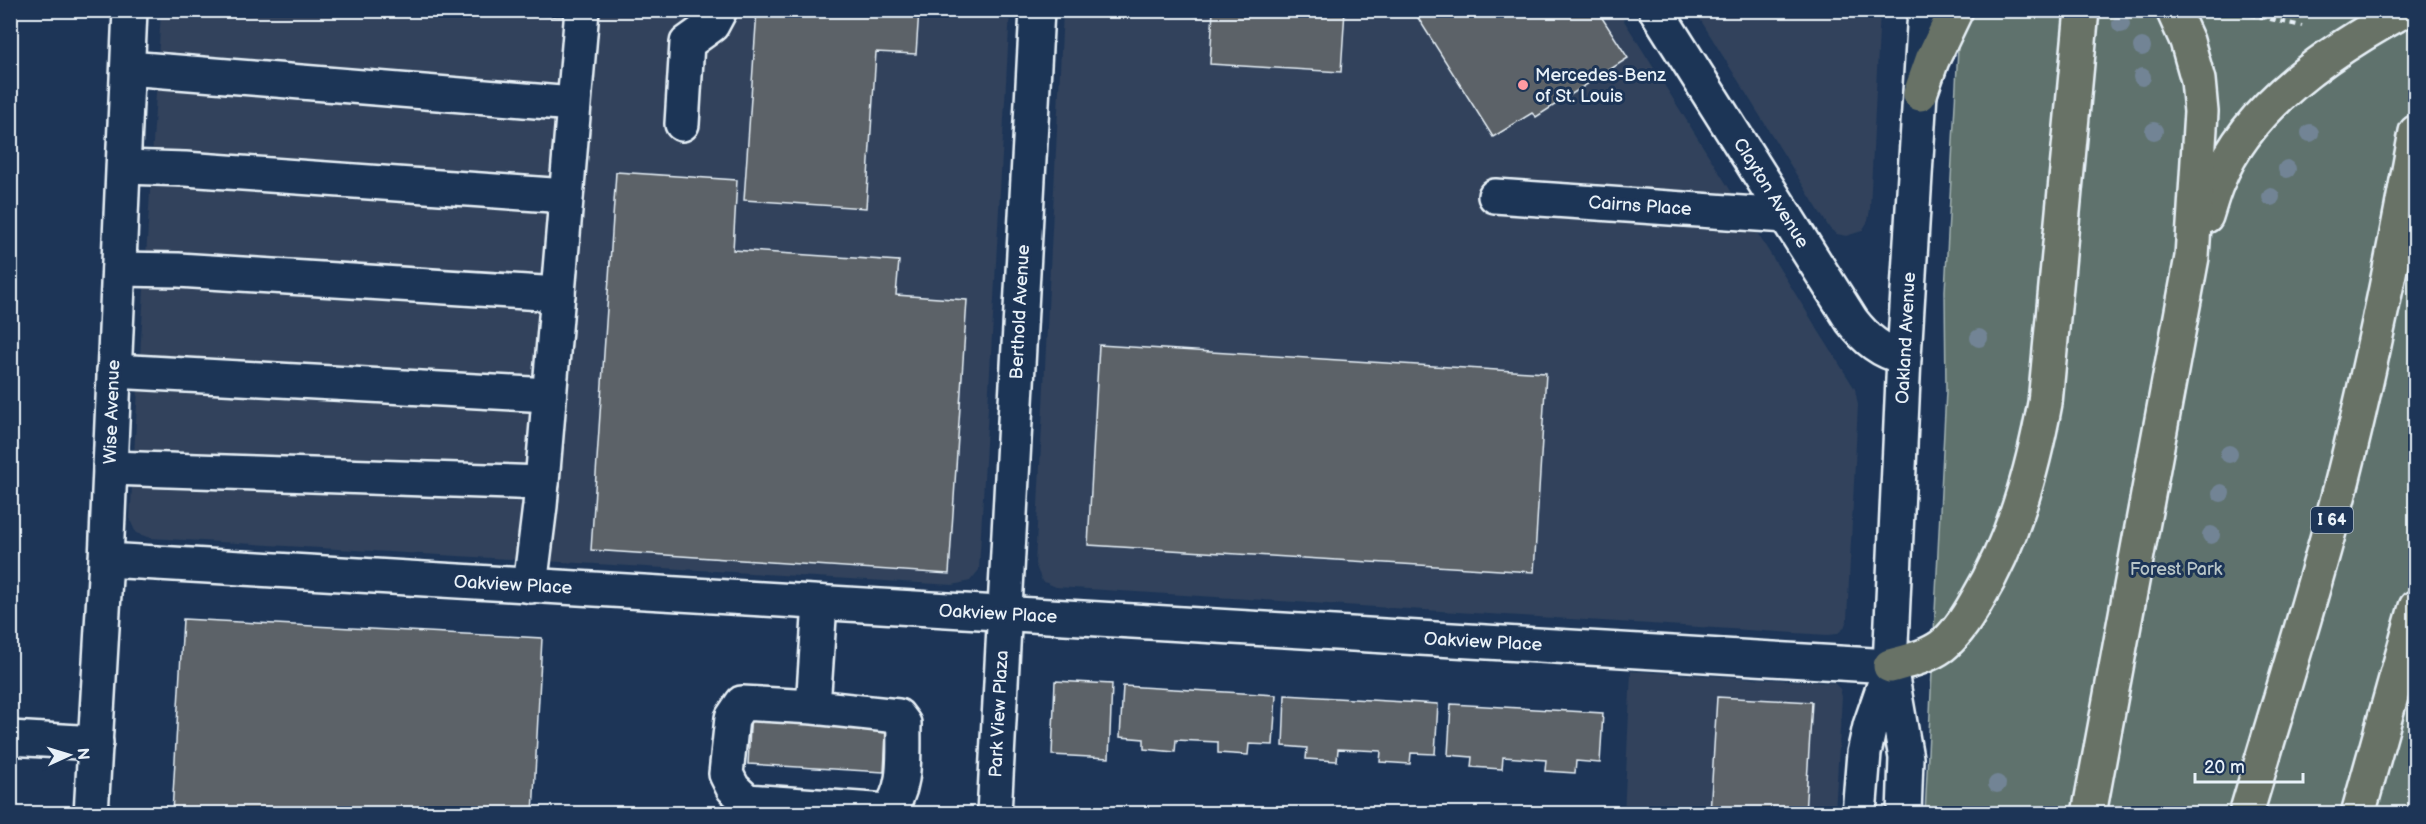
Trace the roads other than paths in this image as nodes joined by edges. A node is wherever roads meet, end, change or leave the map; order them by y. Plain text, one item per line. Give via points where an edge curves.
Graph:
1 (130, 10) edge
2 (582, 10) edge
3 (720, 10) edge
4 (1037, 10) edge
5 (1656, 10) edge
6 (1925, 10) edge
7 (1956, 10) edge
8 (2082, 10) edge
9 (2173, 10) edge
10 (2405, 10) edge
11 (128, 68) junction
12 (1920, 94) junction
13 (573, 104) junction
14 (682, 124) dead end
15 (2415, 132) edge
16 (124, 167) junction
17 (566, 196) junction
18 (1495, 196) dead end
19 (1786, 216) junction
20 (2192, 257) junction
21 (119, 269) junction
22 (558, 294) junction
23 (1904, 357) junction
24 (114, 371) junction
25 (549, 395) junction
26 (110, 468) junction
27 (542, 483) junction
28 (106, 560) junction
29 (530, 586) junction
30 (820, 603) junction
31 (2415, 607) edge
32 (1004, 614) junction
33 (1890, 666) junction
34 (813, 707) junction
35 (10, 738) edge
36 (96, 744) junction
37 (91, 813) edge
38 (994, 813) edge
39 (1859, 813) edge
40 (1904, 813) edge
41 (2089, 813) edge
42 (2246, 813) edge
43 (2358, 813) edge

1 - 11 street, Wise Avenue
2 - 13 street
3 - 14 street via 712,25 687,43
4 - 32 street, Berthold Avenue
5 - 19 street, Clayton Avenue
6 - 12 street, Oakland Avenue
7 - 12 main road
8 - 33 main road via 2045,403 2025,491 1986,586 1957,630 1928,654
9 - 20 main road via 2198,80 2201,112
10 - 20 main road via 2362,33 2303,75 2243,137 2218,180
11 - 13 street
11 - 16 street, Wise Avenue
12 - 23 street, Oakland Avenue
13 - 17 street
15 - 42 main road, I 64 via 2369,369 2335,509
16 - 17 street
16 - 21 street, Wise Avenue
17 - 22 street
18 - 19 street, Cairns Place
19 - 23 street, Clayton Avenue via 1864,336 1880,348
20 - 41 main road
21 - 22 street
21 - 24 street, Wise Avenue
22 - 25 street
23 - 33 street, Oakland Avenue
24 - 25 street
24 - 26 street, Wise Avenue
25 - 27 street
26 - 27 street
26 - 28 street, Wise Avenue
27 - 29 street
28 - 29 street, Oakview Place
28 - 36 street, Wise Avenue
29 - 30 street, Oakview Place
30 - 32 street, Oakview Place
30 - 34 street
31 - 43 main road
32 - 33 street, Oakview Place
32 - 38 street, Park View Plaza
33 - 39 street, Oakland Avenue via 1864,753
33 - 40 street, Oakland Avenue via 1906,758
34 - 34 street via 742,703 732,718 726,774 733,788 747,801 888,811 897,801 902,783 904,724 898,716
35 - 36 street
36 - 37 street, Wise Avenue

